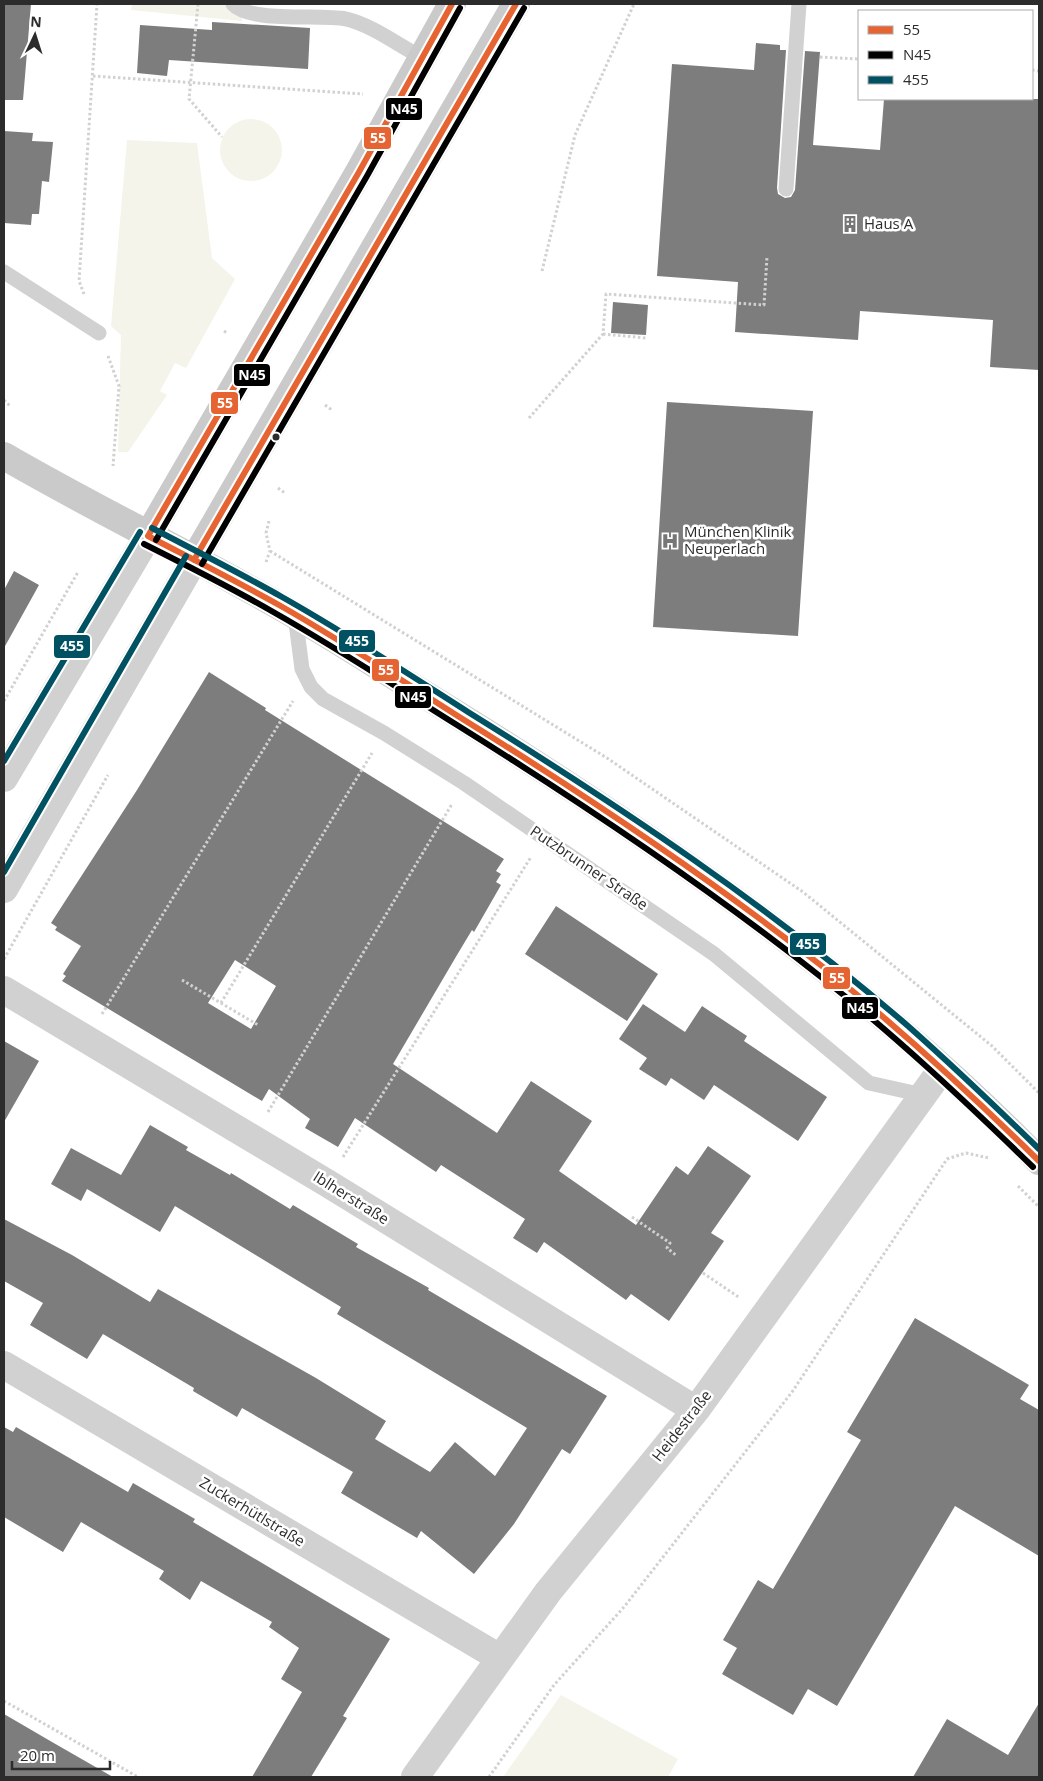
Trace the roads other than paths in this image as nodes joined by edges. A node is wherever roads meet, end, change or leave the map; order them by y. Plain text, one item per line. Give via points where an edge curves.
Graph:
1 (233, 4) edge
2 (452, 4) edge
3 (516, 4) edge
4 (800, 4) edge
5 (421, 57) junction
6 (786, 189) dead end
7 (4, 272) edge
8 (99, 333) road end
9 (4, 456) edge
10 (148, 536) junction
11 (194, 560) junction
12 (295, 615) junction
13 (4, 778) edge
14 (4, 889) edge
15 (4, 990) edge
16 (942, 1069) junction
17 (923, 1095) junction
18 (1039, 1161) edge
19 (4, 1365) edge
20 (696, 1410) junction
21 (500, 1658) junction
22 (415, 1777) edge

1 - 5 lane via 254,14 347,19
2 - 5 main road
3 - 11 main road
4 - 6 lane
5 - 10 main road via 359,172
7 - 8 lane
9 - 10 main road
10 - 11 main road
10 - 13 street
11 - 12 main road
11 - 14 street
12 - 16 main road via 524,756 662,847 746,908 862,1000
12 - 17 lane, Putzbrunner Straße via 302,669 311,687 322,698 464,783 714,954 869,1083
15 - 20 street, Iblherstraße via 253,1138
16 - 17 street, Heidestraße
16 - 18 main road
17 - 20 street, Heidestraße
19 - 21 street, Zuckerhütlstraße
20 - 21 street, Heidestraße via 548,1592
21 - 22 street, Heidestraße

